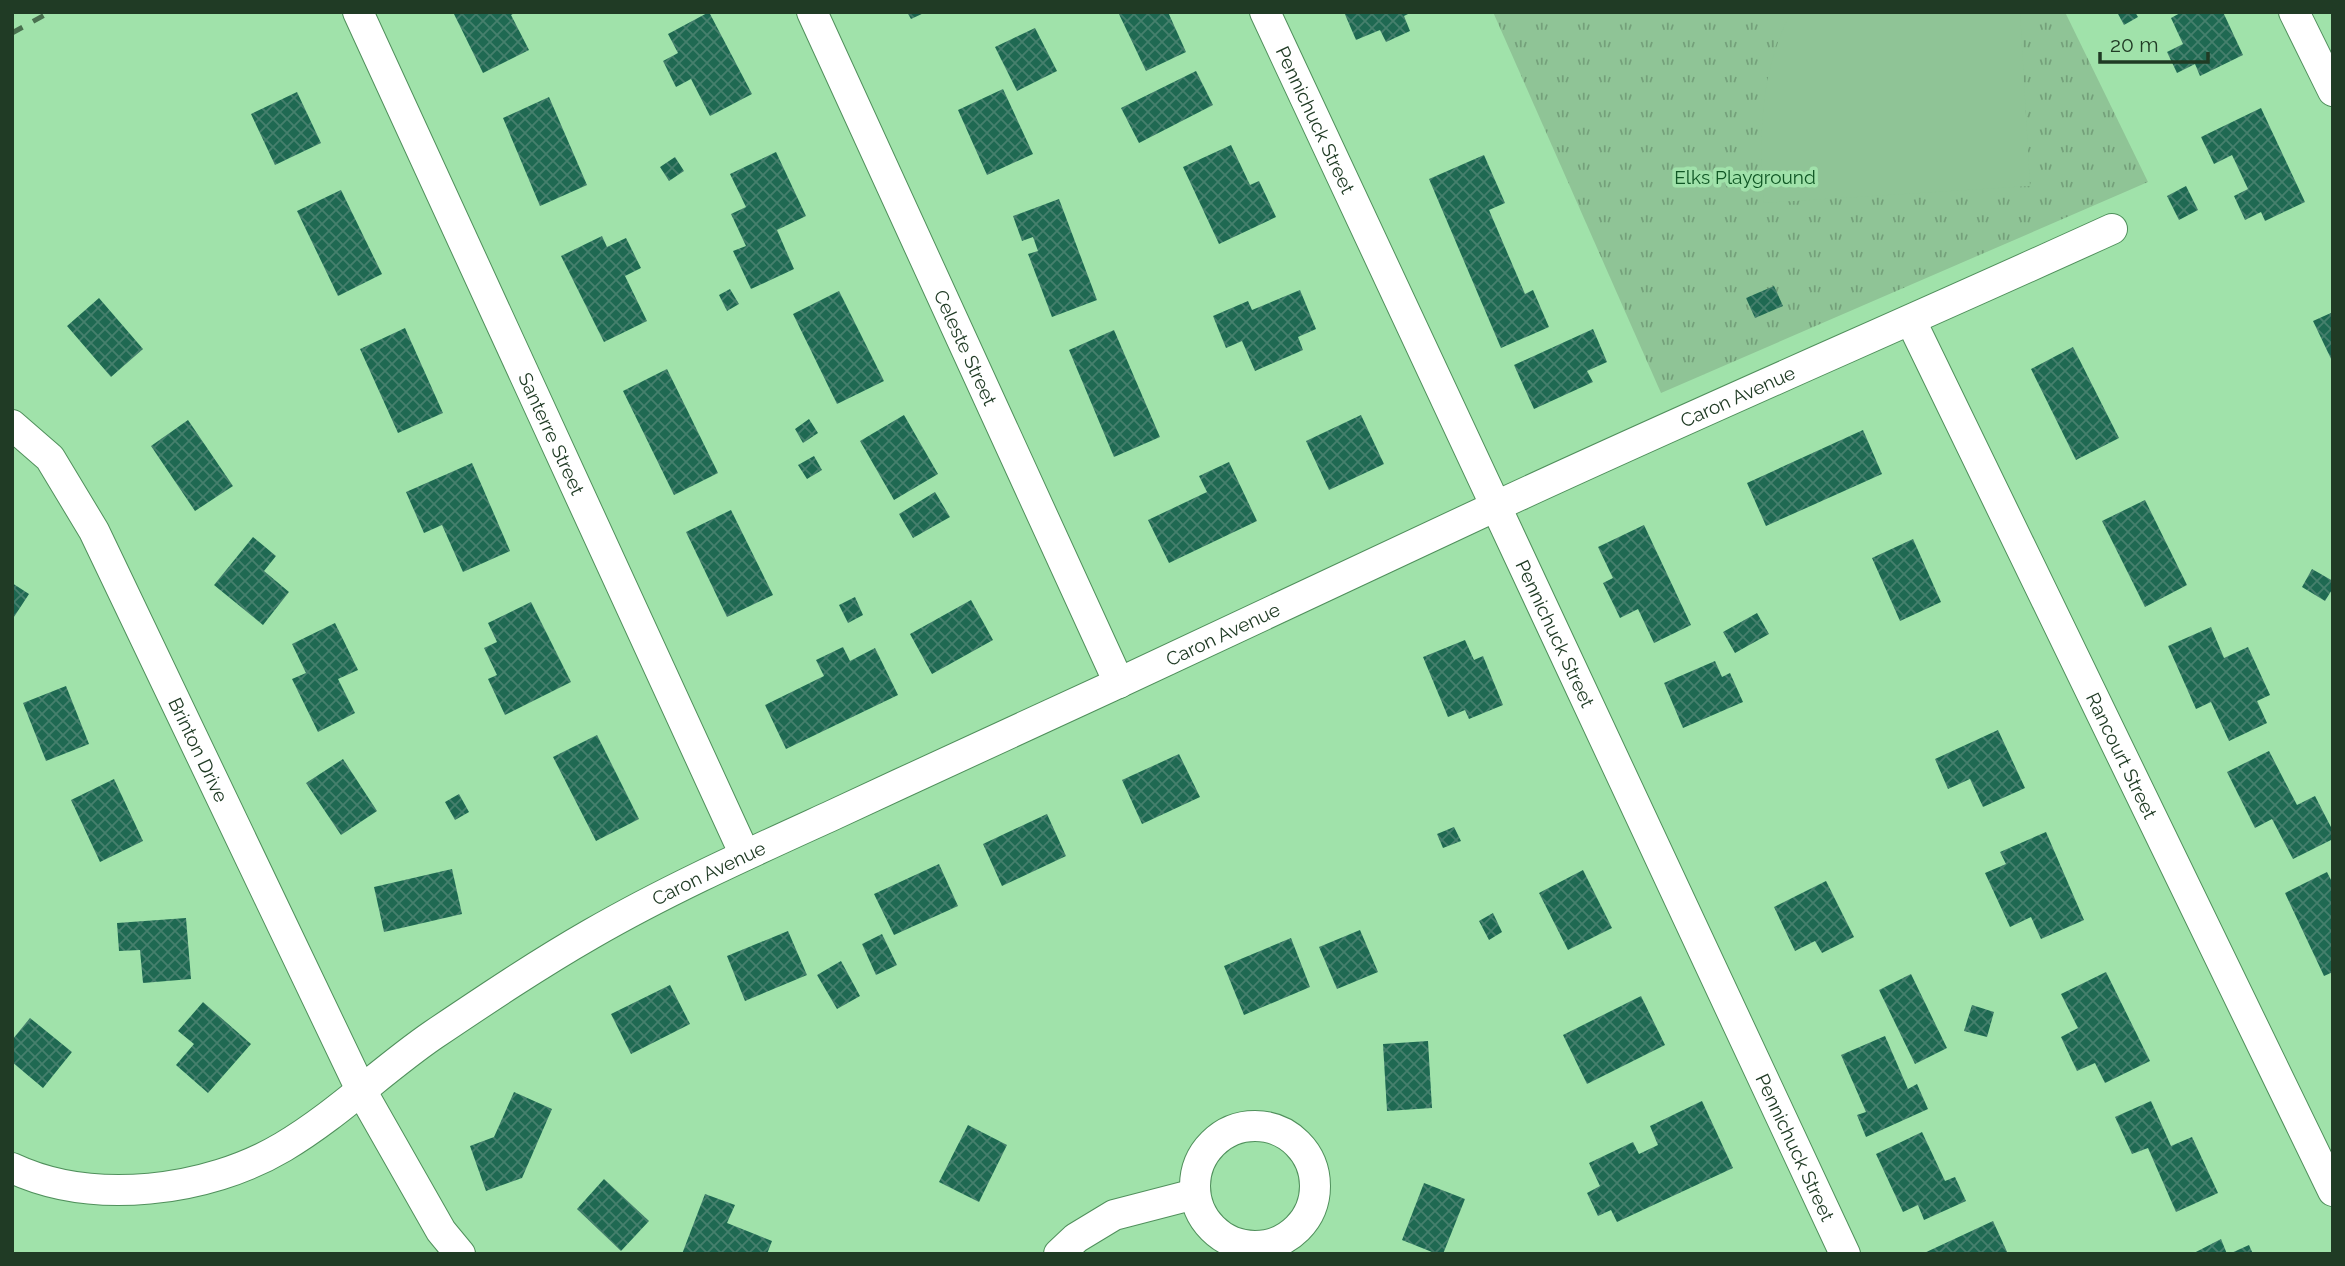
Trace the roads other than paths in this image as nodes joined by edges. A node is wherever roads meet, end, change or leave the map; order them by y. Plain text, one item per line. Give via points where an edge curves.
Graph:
1 (358, 12) edge
2 (812, 12) edge
3 (1265, 12) edge
4 (2294, 12) edge
5 (2333, 91) edge
6 (2112, 229) dead end
7 (1911, 321) junction
8 (12, 425) edge
9 (1496, 506) junction
10 (1119, 683) junction
11 (745, 855) junction
12 (362, 1091) junction
13 (12, 1168) edge
14 (2333, 1191) edge
15 (1195, 1194) junction
16 (460, 1254) edge
17 (1059, 1254) edge
18 (1846, 1254) edge

1 - 11 street, Santerre Street
2 - 10 street, Celeste Street
3 - 9 street, Pennichuck Street
4 - 5 street
6 - 7 street, Caron Avenue
7 - 9 street, Caron Avenue
7 - 14 street, Rancourt Street
8 - 12 street, Brinton Drive via 50,458 94,531
9 - 10 street, Caron Avenue
9 - 18 street, Pennichuck Street
10 - 11 street, Caron Avenue
11 - 12 street, Caron Avenue via 595,932 521,976 407,1053
12 - 13 street via 281,1148 200,1180 114,1191 70,1188
12 - 16 street, Brinton Drive via 440,1231
15 - 15 street via 1201,1214 1214,1231 1251,1247 1291,1235 1305,1220 1315,1182 1300,1147 1285,1135 1249,1126 1214,1142 1196,1175
15 - 17 street via 1114,1215

